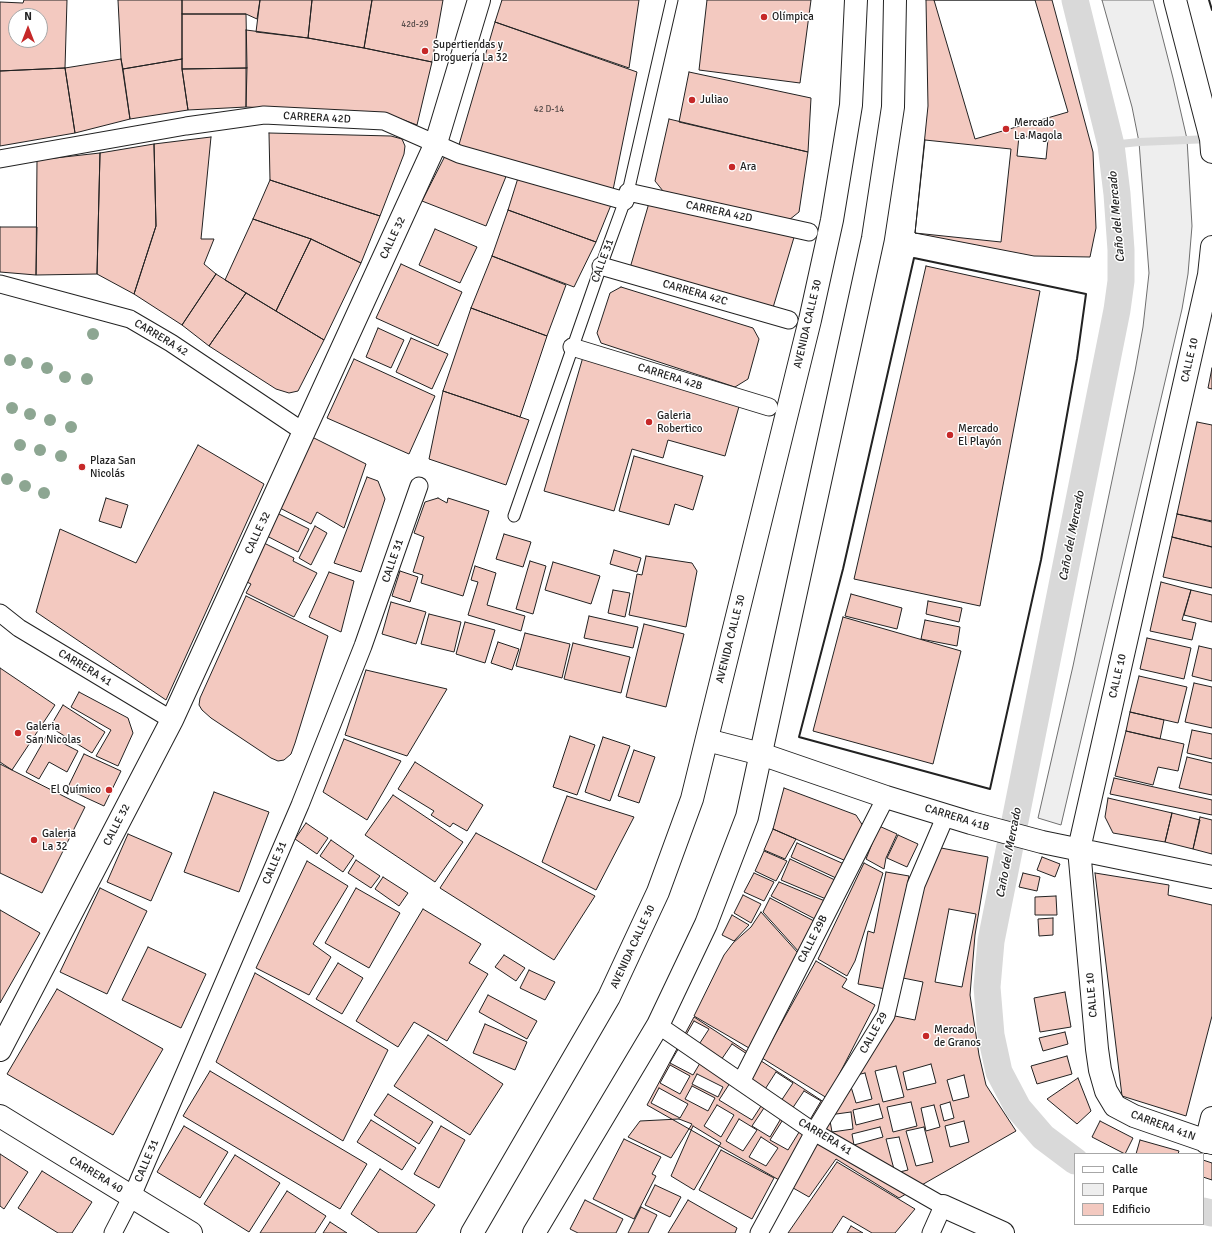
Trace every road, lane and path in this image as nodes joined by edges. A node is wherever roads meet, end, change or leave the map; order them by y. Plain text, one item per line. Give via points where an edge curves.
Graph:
1 (479, 0) edge
2 (672, 0) edge
3 (856, 0) edge
4 (895, 0) edge
5 (1175, 0) edge
6 (436, 143) junction
7 (1212, 143) edge
8 (0, 159) edge
9 (627, 196) junction
10 (809, 232) dead end
11 (1212, 246) edge
12 (601, 266) junction
13 (0, 284) edge
14 (788, 320) dead end
15 (572, 347) junction
16 (769, 407) dead end
17 (304, 432) junction
18 (419, 486) dead end
19 (514, 516) dead end
20 (0, 613) edge
21 (172, 720) junction
22 (706, 740) junction
23 (761, 754) junction
24 (886, 796) junction
25 (946, 815) junction
26 (1079, 849) junction
27 (1212, 877) edge
28 (658, 1025) junction
29 (0, 1050) edge
30 (741, 1082) junction
31 (1115, 1106) joint
32 (0, 1116) edge
33 (1212, 1118) edge
34 (814, 1132) junction
35 (1209, 1142) edge
36 (132, 1196) junction
37 (943, 1206) junction
38 (113, 1233) edge
39 (191, 1233) edge
40 (472, 1233) edge
41 (534, 1233) edge
42 (759, 1233) edge
43 (931, 1233) edge
44 (1003, 1233) edge

1 - 6 main road, CALLE 32
2 - 9 lane, CALLE 31
3 - 22 main road, AVENIDA CALLE 30 via 851,106 832,220 810,320
4 - 23 main road via 894,107 873,238
5 - 7 main road
6 - 8 street, CARRERA 42D via 384,121 264,115
6 - 9 street, CARRERA 42D via 459,154
6 - 17 main road, CALLE 32
9 - 10 street, CARRERA 42D
9 - 12 lane, CALLE 31
11 - 26 main road, CALLE 10 via 1209,275
12 - 14 street, CARRERA 42C
12 - 15 lane, CALLE 31
13 - 17 street, CARRERA 42 via 130,319 171,343
15 - 16 street, CARRERA 42B
15 - 19 lane, CALLE 31
17 - 21 main road, CALLE 32
18 - 36 street, CALLE 31 via 364,646 300,804
20 - 21 street, CARRERA 41 via 19,628
21 - 29 main road, CALLE 32
22 - 23 main road, CARRERA 41B
22 - 40 main road, AVENIDA CALLE 30 via 692,800 658,892 609,998
23 - 24 main road, CARRERA 41B
23 - 28 main road via 747,817 739,839 706,924
24 - 25 main road, CARRERA 41B
24 - 30 street, CALLE 29B
25 - 26 main road, CARRERA 41B via 1042,842
25 - 34 street, CALLE 29 via 916,885 886,1015
26 - 27 main road, CARRERA 41B
26 - 31 main road, CALLE 10 via 1097,1049 1106,1091
28 - 30 street, CARRERA 41
28 - 41 main road
30 - 34 street, CARRERA 41
31 - 35 main road, CARRERA 41N via 1134,1116
32 - 36 main road, CARRERA 40
33 - 35 main road
34 - 37 street, CARRERA 41
34 - 42 street, CALLE 29
36 - 38 street, CALLE 31
36 - 39 main road, CARRERA 40
37 - 43 street
37 - 44 main road, CARRERA 41

